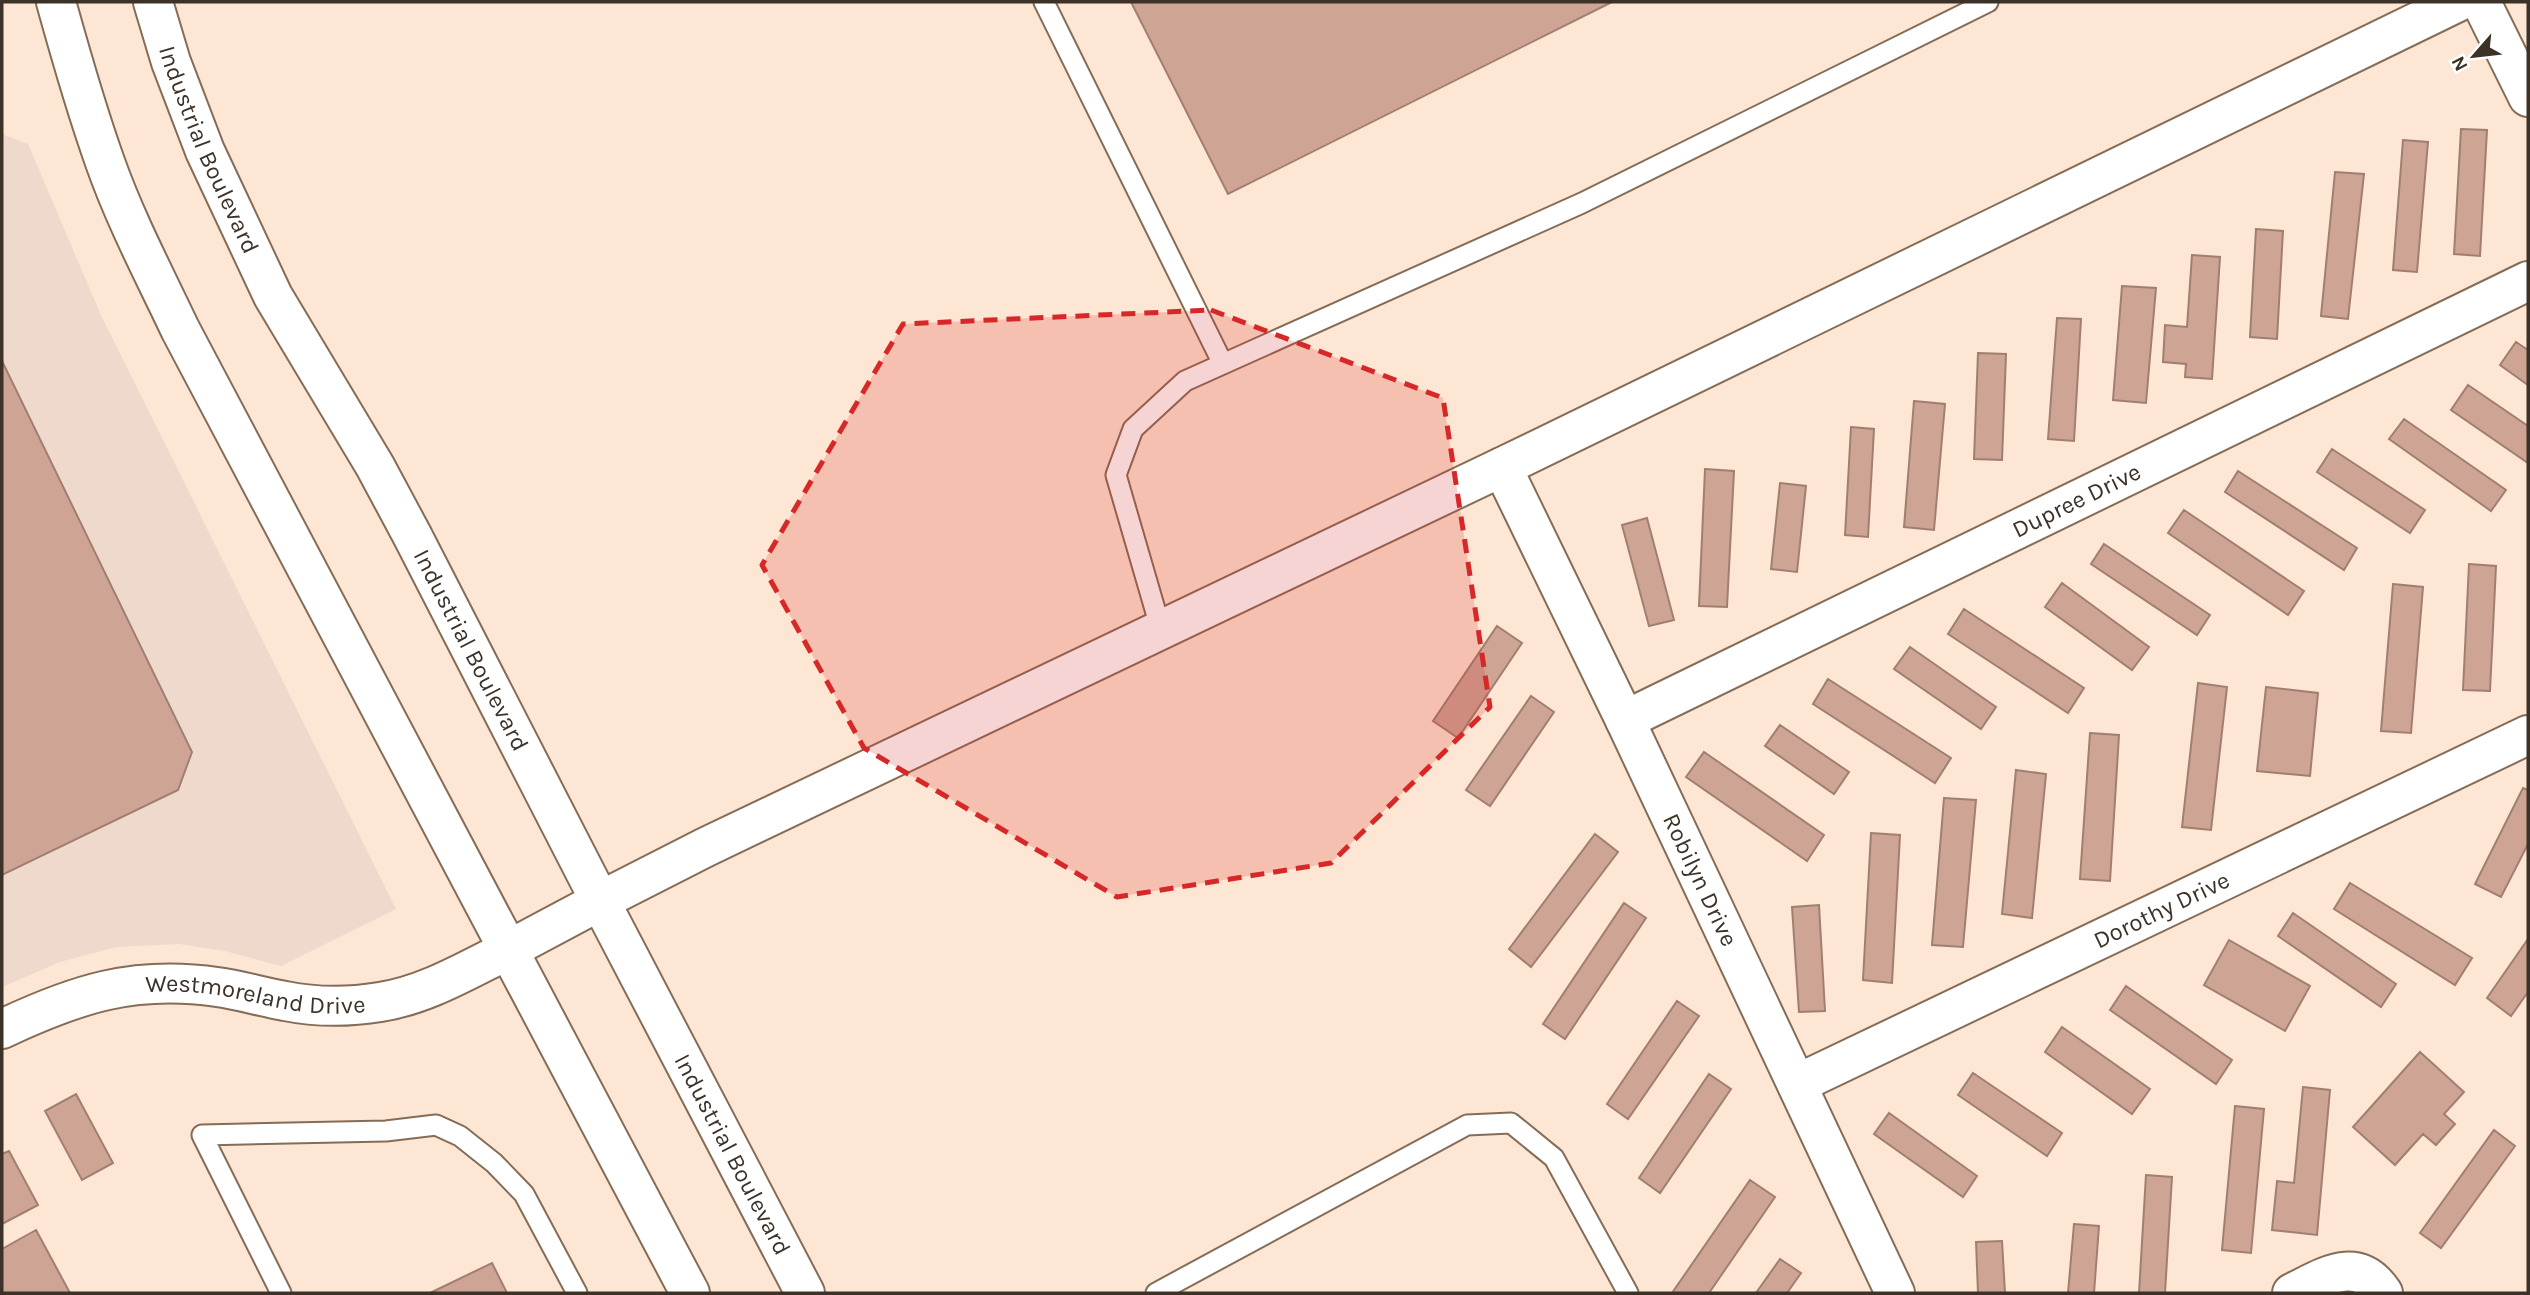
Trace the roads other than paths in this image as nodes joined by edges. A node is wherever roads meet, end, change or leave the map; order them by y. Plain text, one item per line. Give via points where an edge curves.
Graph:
1 (56, 2) edge
2 (153, 2) edge
3 (1044, 2) edge
4 (1988, 2) edge
5 (2458, 2) edge
6 (2481, 2) edge
7 (2528, 97) edge
8 (2528, 281) edge
9 (1223, 364) junction
10 (1502, 467) junction
11 (1161, 629) junction
12 (1625, 720) junction
13 (2528, 735) edge
14 (600, 901) junction
15 (508, 950) junction
16 (2, 1029) edge
17 (1797, 1084) junction
18 (281, 1293) edge
19 (577, 1293) edge
20 (690, 1293) edge
21 (805, 1293) edge
22 (1156, 1293) edge
23 (1628, 1293) edge
24 (1895, 1293) edge
25 (2292, 1293) edge
26 (2383, 1293) edge

1 - 15 street via 105,163 180,329
2 - 14 street, Industrial Boulevard via 205,151 273,296 375,466
3 - 9 lane
4 - 9 lane via 1582,203
5 - 10 street, Westmoreland Drive
6 - 7 street
8 - 12 street, Dupree Drive
9 - 11 lane via 1185,380 1133,429 1116,475
10 - 11 street, Westmoreland Drive
10 - 12 street, Robilyn Drive
11 - 14 street, Westmoreland Drive
12 - 17 street, Robilyn Drive
13 - 17 street, Dorothy Drive
14 - 15 street, Westmoreland Drive
14 - 21 street, Industrial Boulevard
15 - 16 street, Westmoreland Drive via 411,995 379,1002 286,1002 219,987 149,983 76,997
15 - 20 street
17 - 24 street, Robilyn Drive
18 - 19 lane via 202,1135 386,1131 436,1125 460,1136 524,1194
22 - 23 lane via 1467,1125 1511,1123 1554,1158
25 - 26 street via 2344,1271 2366,1275

